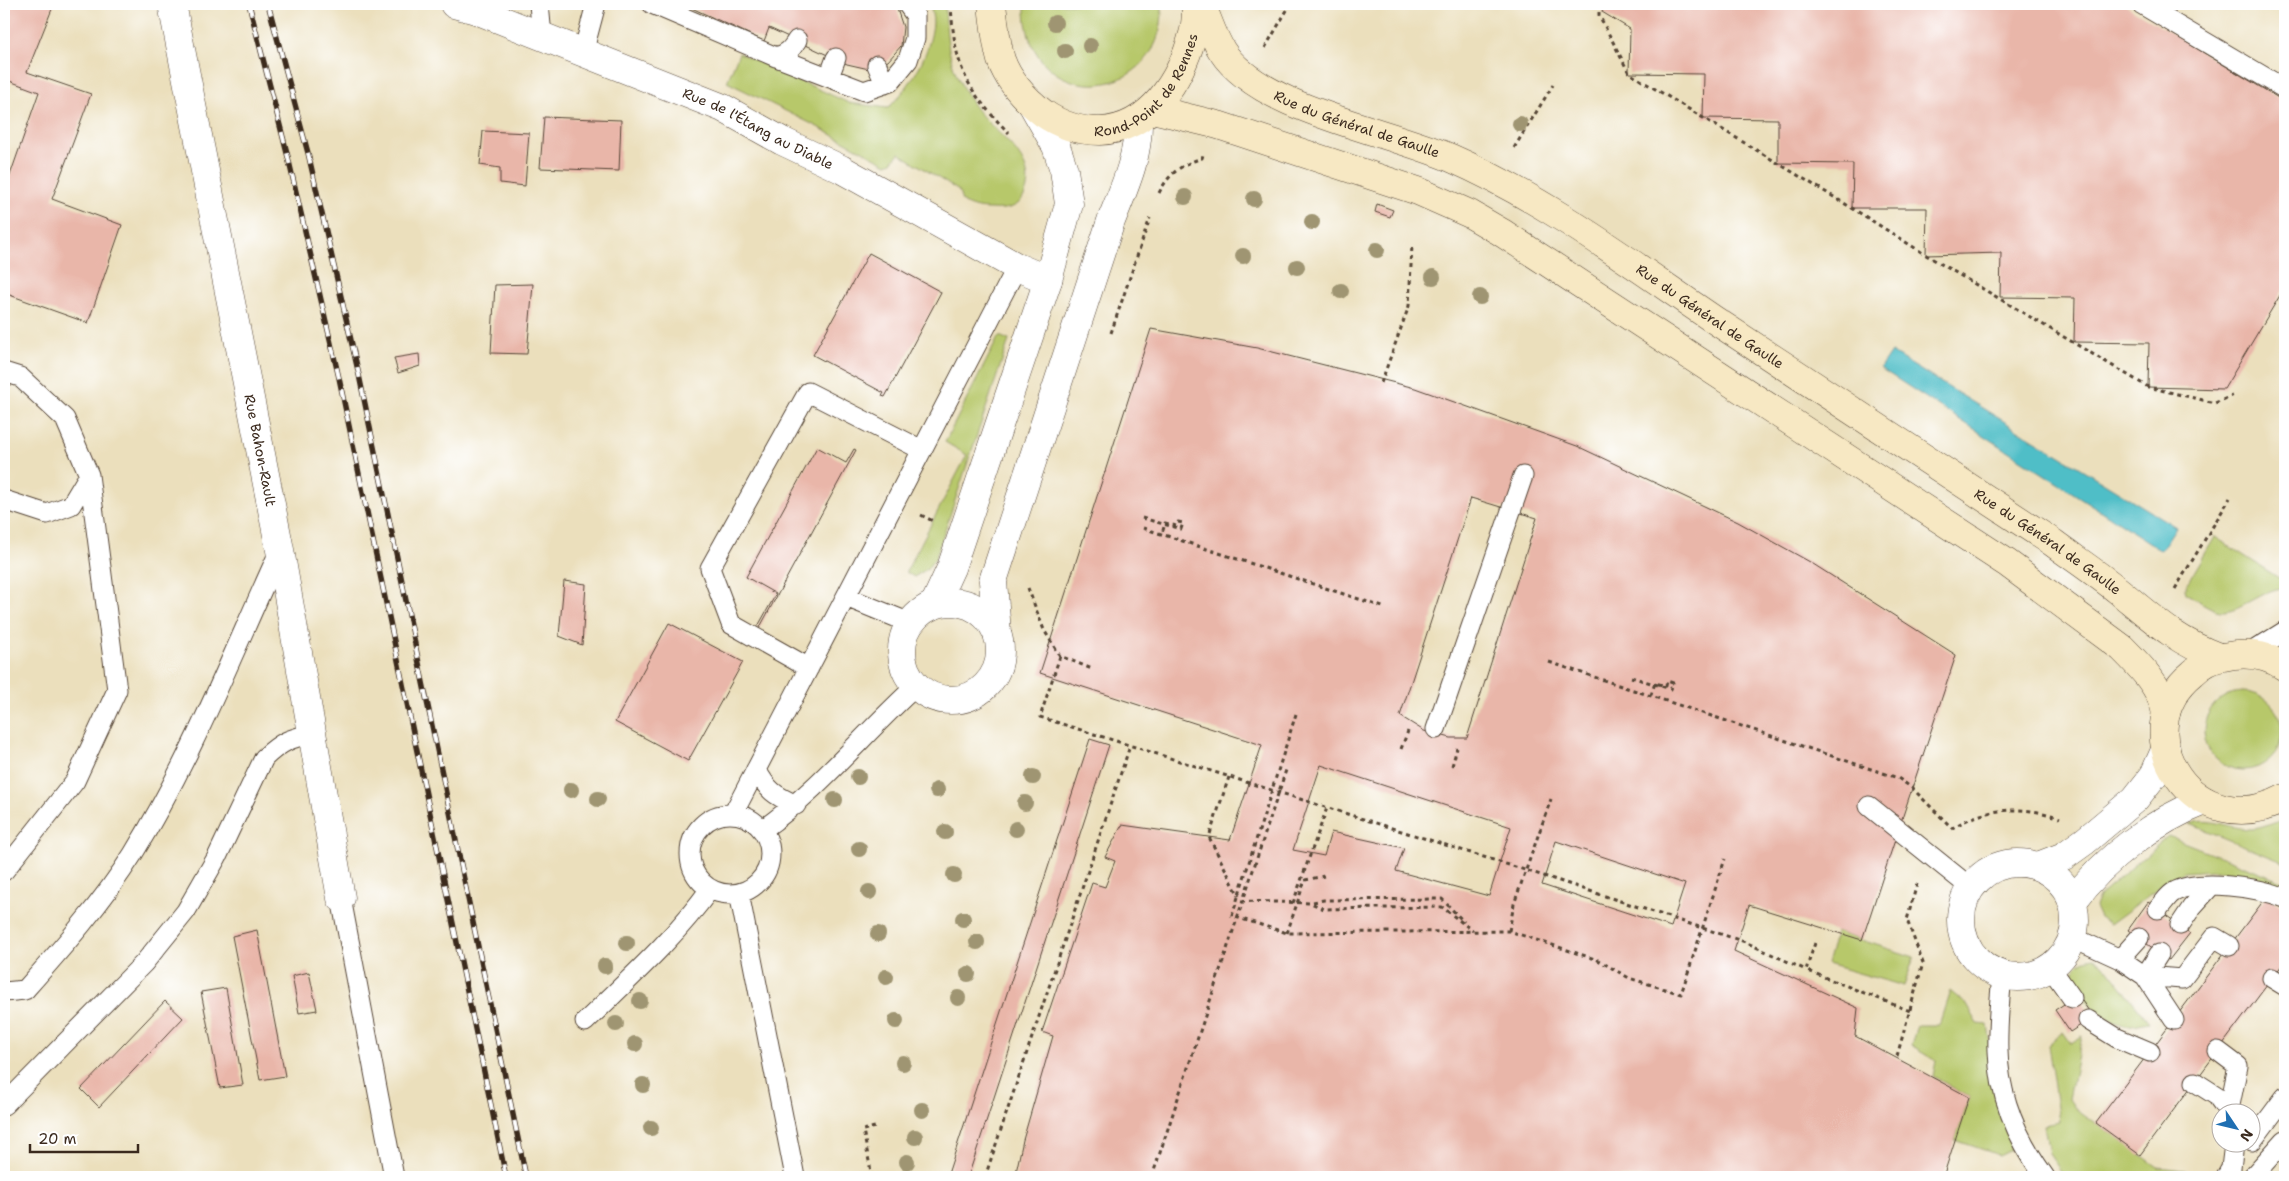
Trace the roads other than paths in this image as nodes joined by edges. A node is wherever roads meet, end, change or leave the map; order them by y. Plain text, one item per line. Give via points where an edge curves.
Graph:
1 (172, 4) edge
2 (454, 4) edge
3 (539, 4) edge
4 (596, 4) edge
5 (652, 4) edge
6 (992, 4) edge
7 (1196, 4) edge
8 (1201, 4) edge
9 (2142, 4) edge
10 (905, 8) edge
11 (542, 36) junction
12 (797, 40) dead end
13 (583, 53) junction
14 (776, 57) junction
15 (836, 58) dead end
16 (877, 65) dead end
17 (829, 77) junction
18 (885, 84) junction
19 (2285, 89) edge
20 (1032, 104) junction
21 (1145, 115) junction
22 (1017, 266) junction
23 (1048, 280) junction
24 (4, 372) edge
25 (922, 450) junction
26 (89, 475) junction
27 (1523, 476) dead end
28 (4, 500) edge
29 (280, 550) junction
30 (846, 597) junction
31 (934, 605) junction
32 (910, 623) junction
33 (2285, 631) edge
34 (997, 633) junction
35 (2248, 654) junction
36 (2219, 658) junction
37 (2285, 667) edge
38 (809, 668) junction
39 (916, 686) junction
40 (2166, 713) junction
41 (1436, 729) dead end
42 (312, 734) junction
43 (2166, 748) junction
44 (756, 769) junction
45 (2285, 798) edge
46 (2205, 801) junction
47 (796, 805) junction
48 (1869, 806) dead end
49 (733, 814) junction
50 (762, 830) junction
51 (2038, 866) junction
52 (4, 871) edge
53 (2211, 886) junction
54 (1971, 888) junction
55 (710, 889) junction
56 (739, 893) junction
57 (341, 898) joint
58 (2285, 898) edge
59 (2073, 901) junction
60 (2158, 909) dead end
61 (2180, 925) dead end
62 (2072, 937) junction
63 (2139, 938) dead end
64 (2230, 946) dead end
65 (2159, 954) dead end
66 (2120, 960) junction
67 (2050, 967) junction
68 (2002, 974) junction
69 (2146, 976) junction
70 (4, 992) edge
71 (2072, 998) dead end
72 (2088, 1020) dead end
73 (2174, 1020) dead end
74 (585, 1022) dead end
75 (2218, 1051) dead end
76 (2150, 1052) dead end
77 (2195, 1082) dead end
78 (2285, 1097) edge
79 (2224, 1104) edge
80 (2231, 1104) edge
81 (4, 1105) edge
82 (2262, 1127) edge
83 (2285, 1140) edge
84 (2232, 1154) edge
85 (2242, 1154) edge
86 (2228, 1173) edge
87 (394, 1177) edge
88 (795, 1177) edge
89 (2045, 1177) edge
90 (2252, 1177) edge

1 - 29 street, Rue Bahon-Rault
2 - 11 street, Rue de l'Étang au Diable
3 - 11 lane
4 - 13 lane
5 - 14 lane
6 - 20 main road, Rond-Point de Rennes via 1002,61 1014,84
7 - 21 main road, Rond-Point de Rennes via 1194,32 1185,60 1169,88
8 - 36 main road, Rue du Général de Gaulle via 1221,50 1232,64 1268,92 1291,103 1434,151 1513,188 2052,542 2169,633 2193,648
9 - 19 lane
10 - 18 lane via 915,15 890,82
11 - 13 street, Rue de l'Étang au Diable
12 - 14 lane via 785,55
13 - 22 street, Rue de l'Étang au Diable via 723,108
14 - 17 lane
15 - 17 lane
16 - 18 lane
17 - 18 lane via 864,91
20 - 21 main road, Rond-Point de Rennes via 1066,126 1089,131 1114,130
20 - 23 street via 1056,146 1064,170 1069,204
21 - 34 street via 1132,166 993,581
21 - 40 main road, Rue du Général de Gaulle via 1218,125 1418,192 1470,214 1501,232 2007,563 2122,648 2156,688
22 - 23 street, Rue de l'Étang au Diable
22 - 25 lane
23 - 31 street via 951,568
24 - 26 lane via 20,377 65,419
25 - 30 lane
25 - 38 lane via 808,392 710,568 730,624
26 - 28 lane via 71,505 47,514
26 - 52 lane via 117,690 75,781
27 - 41 lane
29 - 42 street, Rue Bahon-Rault
29 - 70 lane via 186,757 132,854 84,922 25,990
30 - 32 lane
30 - 38 lane
31 - 32 street
31 - 34 street via 949,602 978,610
32 - 39 street via 901,649 908,676
33 - 35 lane
34 - 39 street via 1000,646 996,672 977,693 950,701 926,694
35 - 36 main road, Rue du Général de Gaulle
35 - 37 main road, Rue du Général de Gaulle
36 - 40 main road, Rue du Général de Gaulle via 2201,666 2186,679
38 - 44 lane
39 - 47 lane
40 - 43 main road, Rue du Général de Gaulle
42 - 57 street, Rue Bahon-Rault
42 - 81 lane via 291,738 264,758 217,857 186,910 144,963
43 - 46 main road, Rue du Général de Gaulle via 2180,782
43 - 51 street via 2154,775 2135,800 2064,856
44 - 47 lane via 766,788
44 - 49 lane
45 - 46 main road, Rue du Général de Gaulle via 2252,810 2220,808
46 - 59 street via 2163,819 2101,869
47 - 50 lane
48 - 54 lane
49 - 50 lane via 744,817
49 - 55 lane via 722,814 704,823 691,845 693,870
50 - 56 lane via 768,840 769,863 758,883
51 - 54 street via 2023,863 1993,868
51 - 59 street via 2065,886
53 - 58 lane via 2249,887
53 - 60 lane via 2198,885 2174,892
53 - 61 lane
54 - 68 street via 1963,904 1961,922 1964,939 1973,955 1986,967
55 - 56 lane
55 - 74 lane via 657,950
56 - 88 lane
57 - 87 lane
59 - 62 street
62 - 66 lane
62 - 67 street via 2063,954
63 - 66 lane
64 - 69 lane via 2214,937 2182,979
65 - 69 lane
66 - 69 lane
67 - 68 street via 2018,977
67 - 71 lane
68 - 89 lane via 1998,1051 2002,1085 2012,1121 2028,1154
69 - 73 lane
72 - 76 lane via 2117,1038
75 - 80 lane via 2238,1066
77 - 79 lane
78 - 82 lane
83 - 90 lane
84 - 86 lane
85 - 86 lane

